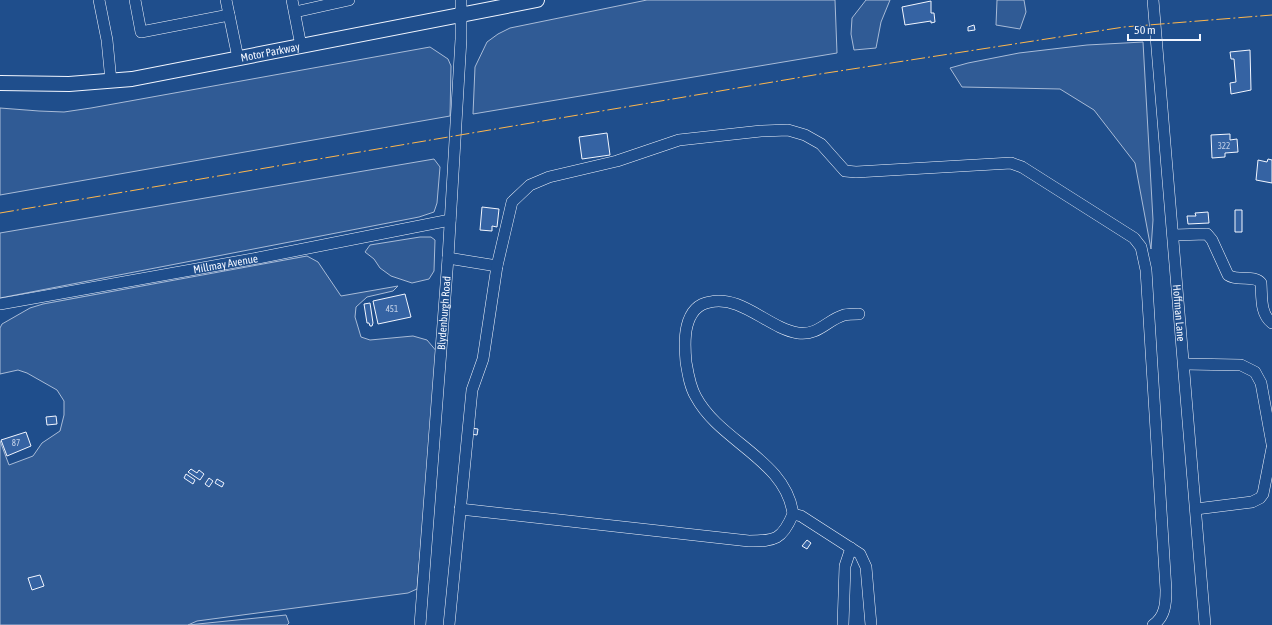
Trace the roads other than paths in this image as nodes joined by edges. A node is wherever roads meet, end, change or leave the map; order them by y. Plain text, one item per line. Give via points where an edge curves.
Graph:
1 (98, 0) edge
2 (135, 0) edge
3 (226, 0) edge
4 (292, 0) edge
5 (349, 0) edge
6 (461, 0) edge
7 (538, 0) edge
8 (1153, 0) edge
9 (295, 12) junction
10 (229, 15) junction
11 (461, 15) junction
12 (300, 46) junction
13 (238, 58) junction
14 (111, 81) junction
15 (0, 83) edge
16 (450, 220) junction
17 (1173, 235) junction
18 (448, 258) junction
19 (497, 266) junction
20 (0, 304) edge
21 (859, 314) dead end
22 (1272, 323) edge
23 (1184, 364) junction
24 (1272, 444) edge
25 (1272, 448) edge
26 (460, 509) junction
27 (1196, 509) junction
28 (793, 514) junction
29 (851, 548) junction
30 (420, 625) edge
31 (449, 625) edge
32 (842, 625) edge
33 (871, 625) edge
34 (1153, 625) edge
35 (1205, 625) edge

1 - 14 street via 107,40
2 - 10 street via 141,32
3 - 10 street
4 - 9 street
5 - 9 street
6 - 11 street, Blydenburgh Road
7 - 11 main road, Motor Parkway
8 - 17 street, Hoffman Lane
9 - 12 street
10 - 13 street
11 - 12 main road, Motor Parkway
11 - 16 street, Blydenburgh Road
12 - 13 main road, Motor Parkway
13 - 14 main road, Motor Parkway
14 - 15 main road, Motor Parkway via 69,84
16 - 18 street, Blydenburgh Road
16 - 20 street, Millmay Avenue via 258,258
17 - 22 street via 1207,234 1228,275 1239,280 1254,278 1261,284 1264,312
17 - 23 street, Hoffman Lane
18 - 19 street
18 - 30 street, Blydenburgh Road
19 - 26 street via 483,359 472,390
19 - 34 street via 512,202 530,185 549,177 617,161 679,140 788,130 805,135 821,144 845,171 998,163 1011,163 1022,167 1134,238 1141,247 1144,258 1166,590 1166,605 1162,616
21 - 28 street via 845,315 814,332 798,333 782,328 736,304 723,301 699,306 690,316 685,350 688,377 696,398 715,422 756,457 782,485 791,500
23 - 24 street via 1241,365 1255,372 1261,383
23 - 27 street, Hoffman Lane
25 - 27 street via 1260,498 1252,502
26 - 28 street via 749,541 770,541 786,530
26 - 31 street
27 - 35 street, Hoffman Lane
28 - 29 street via 802,516
29 - 32 street via 845,566
29 - 33 street via 860,554 866,567

